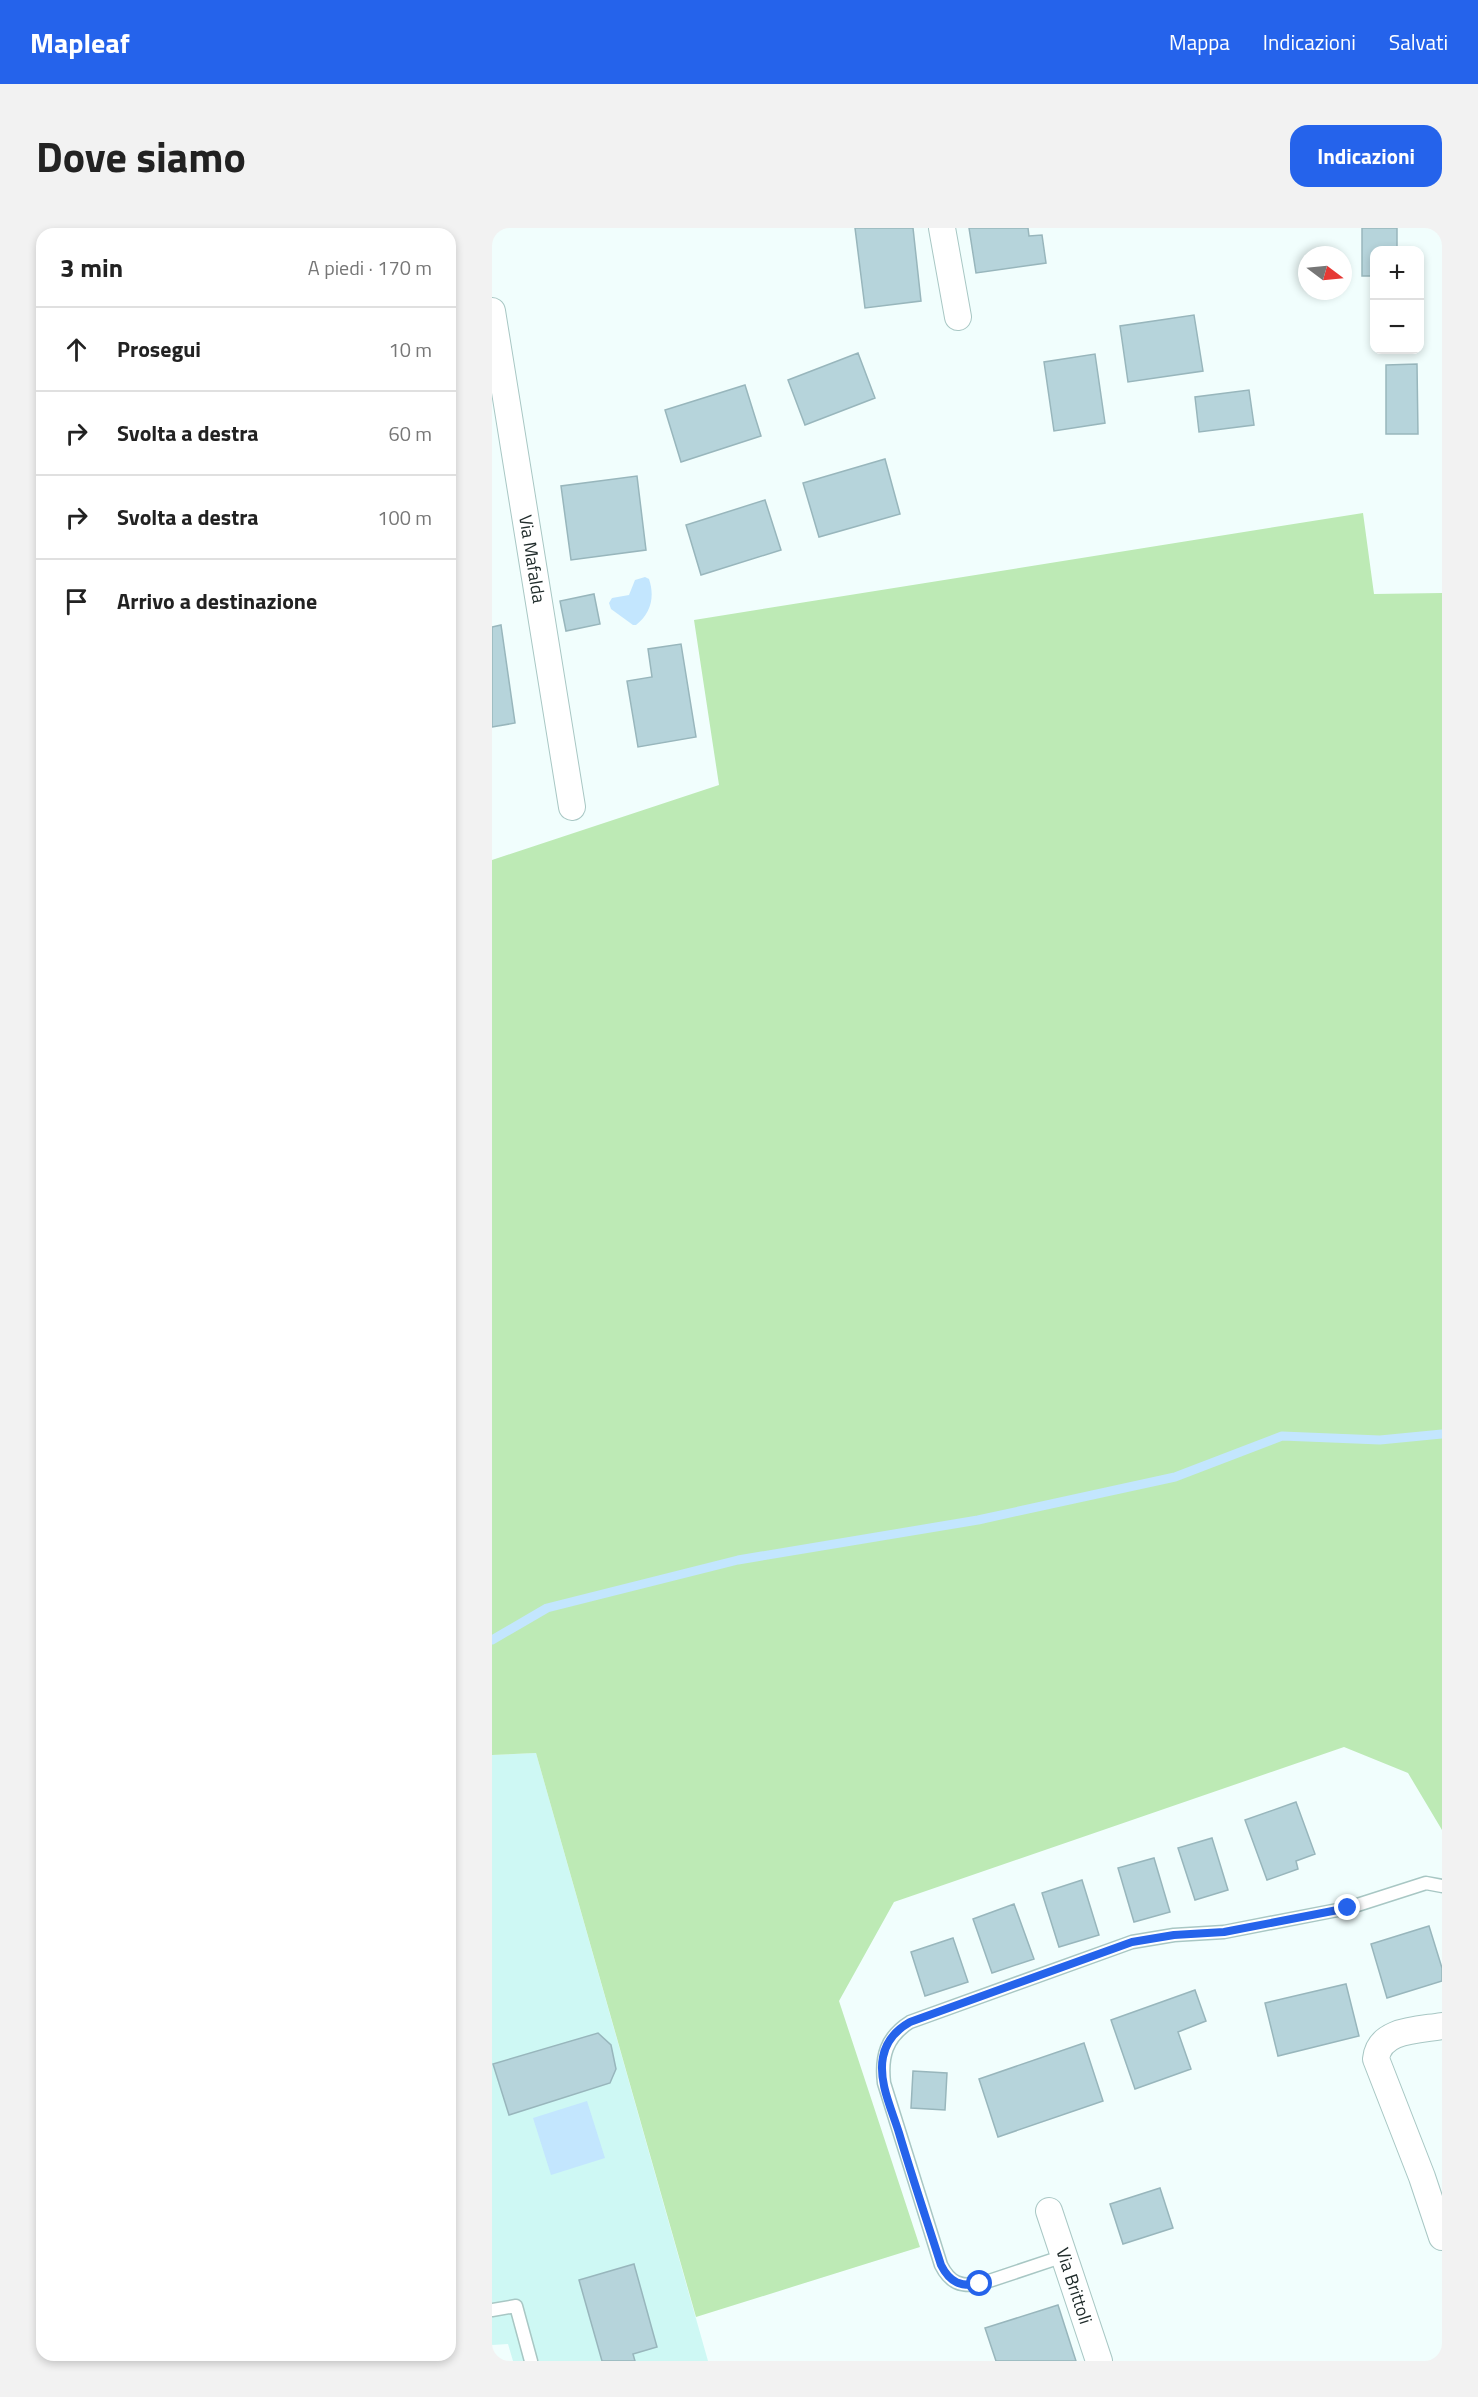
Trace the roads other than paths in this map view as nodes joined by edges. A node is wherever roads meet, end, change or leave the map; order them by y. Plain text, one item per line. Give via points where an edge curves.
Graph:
1 (942, 228) edge
2 (492, 311) edge
3 (957, 316) dead end
4 (572, 807) dead end
5 (1442, 1886) edge
6 (1442, 2026) edge
7 (1049, 2211) dead end
8 (1442, 2237) edge
9 (1064, 2256) junction
10 (492, 2310) edge
11 (531, 2361) edge
12 (1099, 2361) edge

1 - 3 street
2 - 4 street, Via Mafalda
5 - 9 lane via 1426,1883 1348,1908 1224,1932 1132,1942 900,2028 883,2057 884,2084 947,2276 966,2286 980,2284
6 - 8 street via 1392,2035 1381,2044 1376,2059
7 - 9 street, Via Brittoli
9 - 12 street, Via Brittoli
10 - 11 lane via 516,2306

